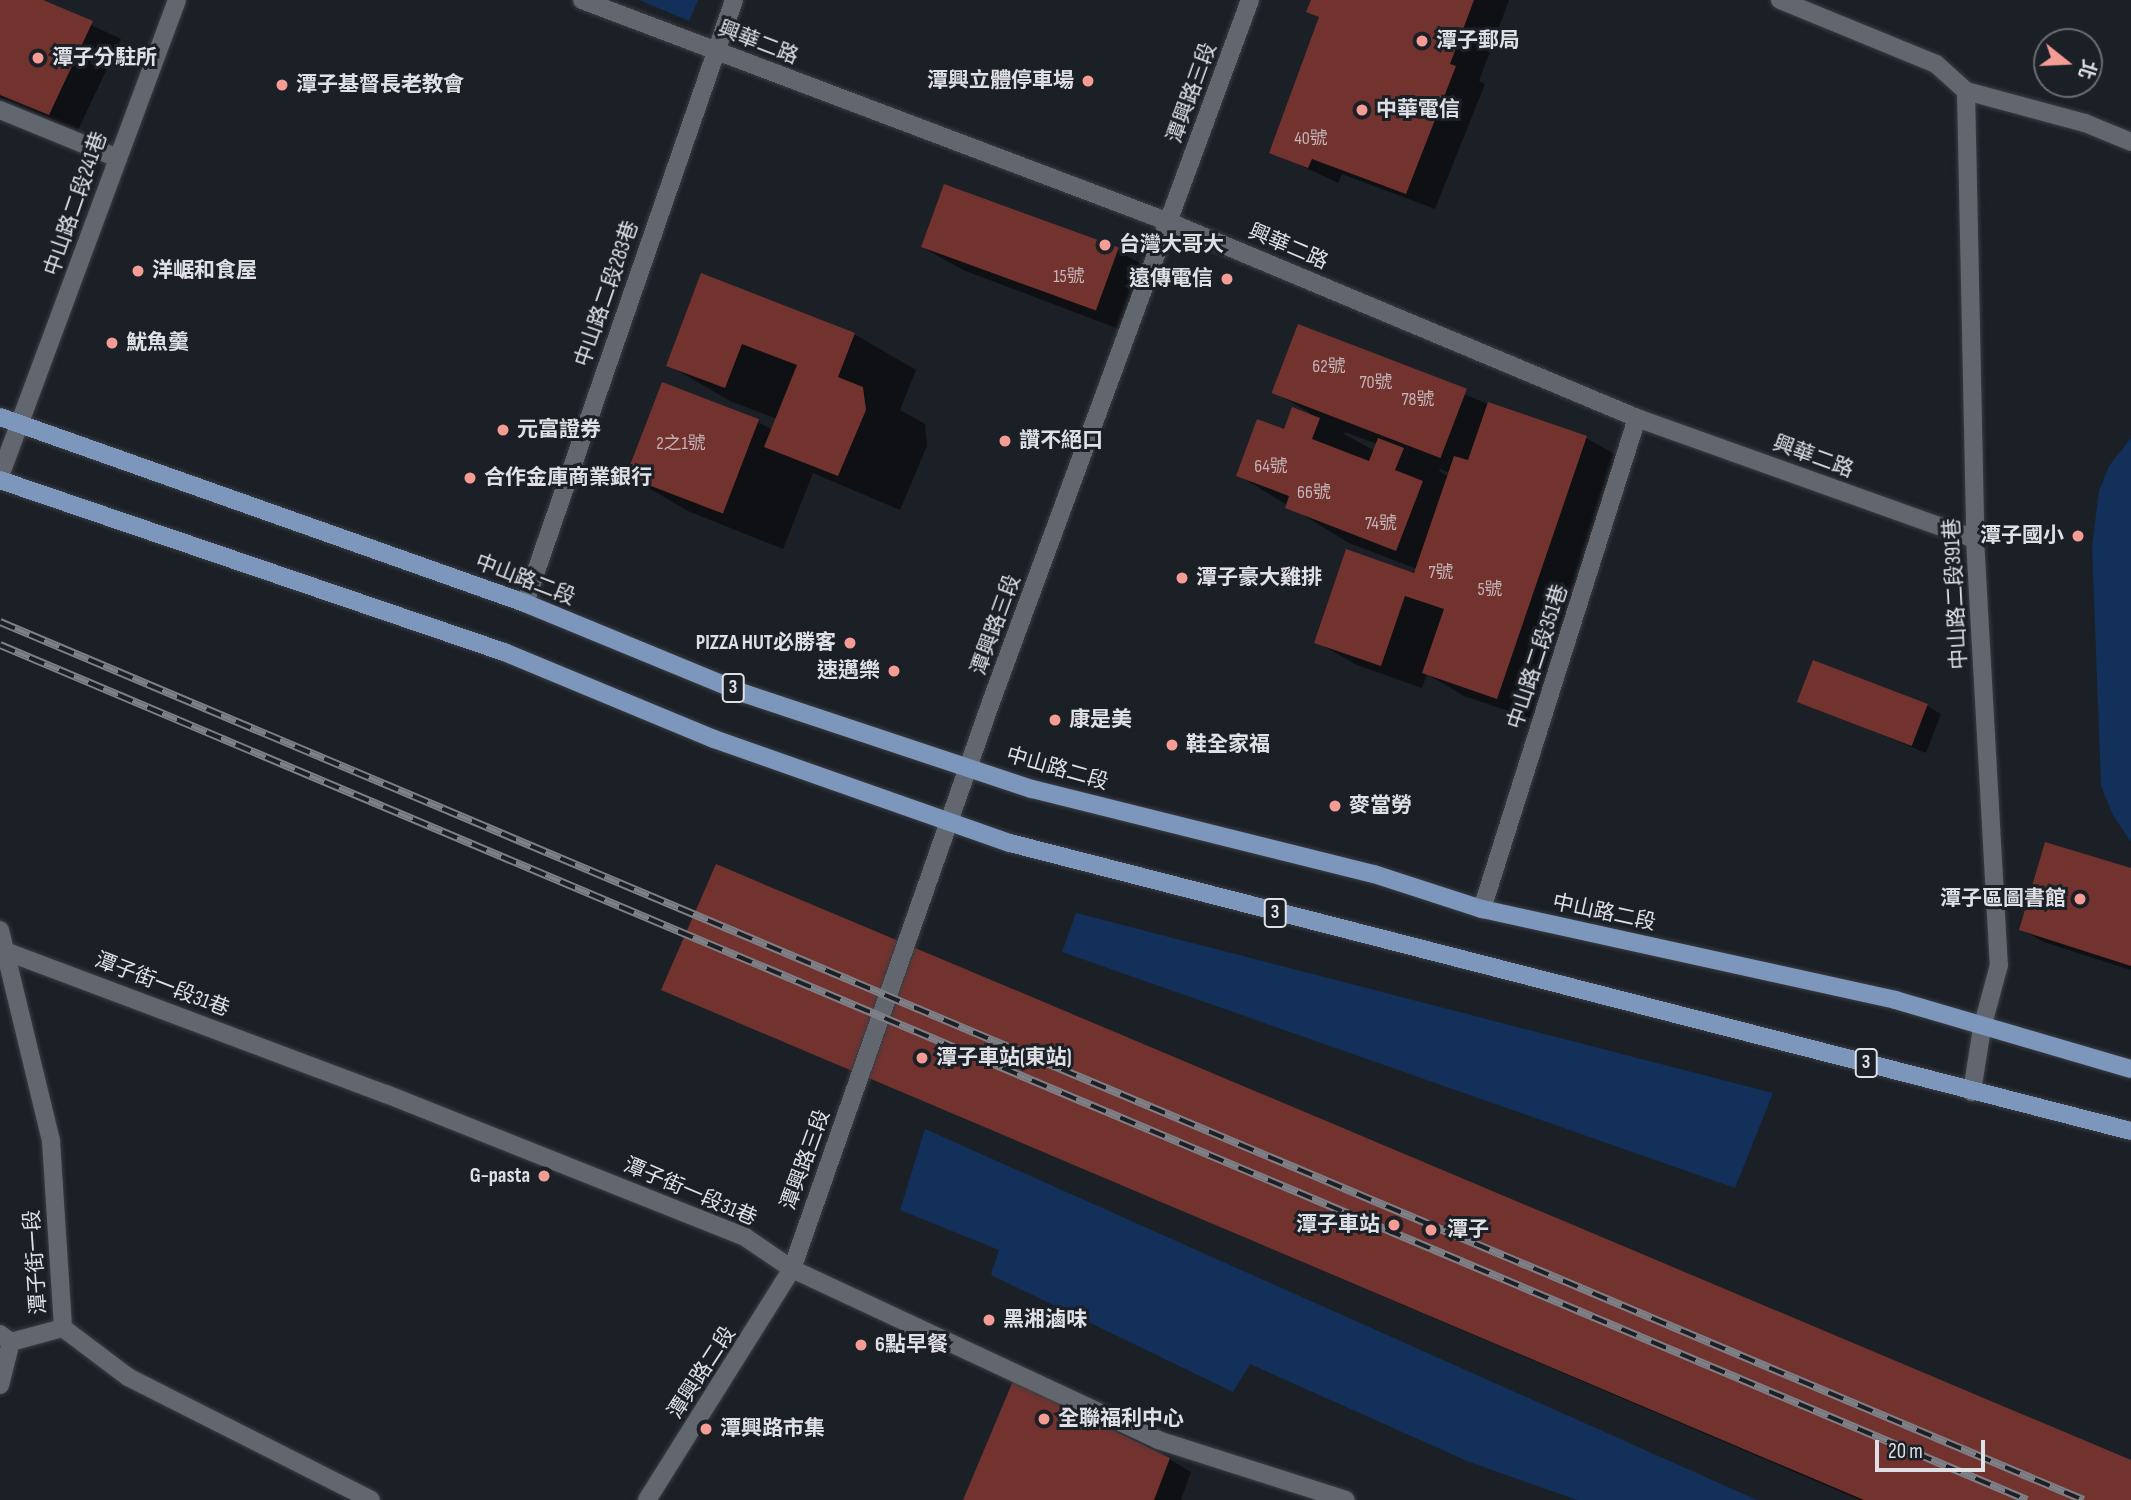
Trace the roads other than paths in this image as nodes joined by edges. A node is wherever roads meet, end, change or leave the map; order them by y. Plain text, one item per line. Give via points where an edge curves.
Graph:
1 (177, 0) edge
2 (734, 0) edge
3 (1250, 0) edge
4 (1780, 0) edge
5 (590, 1) edge
6 (715, 51) junction
7 (1966, 91) junction
8 (0, 110) edge
9 (2131, 142) edge
10 (115, 157) junction
11 (1169, 222) junction
12 (0, 417) edge
13 (1637, 418) junction
14 (20, 425) junction
15 (0, 478) edge
16 (1975, 539) junction
17 (525, 603) junction
18 (970, 767) junction
19 (951, 824) junction
20 (1482, 909) junction
21 (0, 930) edge
22 (5, 951) junction
23 (1982, 1028) junction
24 (2131, 1069) edge
25 (1972, 1093) junction
26 (2131, 1132) edge
27 (792, 1269) junction
28 (63, 1328) junction
29 (5, 1338) edge
30 (0, 1385) edge
31 (371, 1500) edge
32 (647, 1500) edge
33 (1346, 1500) edge

1 - 10 street, 中山路二段241巷
2 - 6 street, 中山路二段283巷
3 - 11 street, 潭興路三段
4 - 7 street via 1936,64
5 - 6 street, 興華二路
6 - 11 street, 興華二路
6 - 17 street, 中山路二段283巷
7 - 9 street via 2085,123
7 - 16 street, 中山路二段391巷
8 - 10 street
10 - 14 street, 中山路二段241巷
11 - 13 street, 興華二路
11 - 18 street, 潭興路三段
12 - 14 main road, 中山路二段 / 3
13 - 16 street, 興華二路
13 - 20 street, 中山路二段351巷
14 - 15 street
14 - 17 main road, 中山路二段 / 3
15 - 19 main road, 3 via 504,652 715,739
16 - 23 street, 中山路二段391巷 via 1999,965
17 - 18 main road, 中山路二段 / 3 via 747,694
18 - 19 street, 潭興路三段
18 - 20 main road, 中山路二段 / 3 via 1032,789 1374,874
19 - 25 main road, 3
19 - 27 street, 潭興路三段
20 - 23 main road, 中山路二段 / 3 via 1895,1000
21 - 22 street, 潭子街一段
22 - 27 street, 潭子街一段31巷 via 386,1094 732,1232
22 - 28 street, 潭子街一段 via 51,1141
23 - 24 main road, 中山路二段 / 3
23 - 25 street, 中山路二段391巷
25 - 26 main road, 3
27 - 32 street, 潭興路二段
27 - 33 street, 潭子街一段31巷 via 1158,1440
28 - 29 street
28 - 31 street, 潭子街一段 via 128,1377
29 - 30 street

